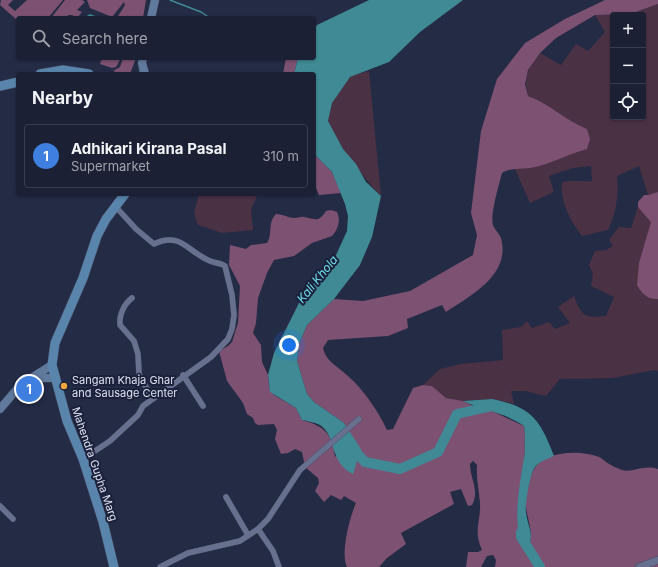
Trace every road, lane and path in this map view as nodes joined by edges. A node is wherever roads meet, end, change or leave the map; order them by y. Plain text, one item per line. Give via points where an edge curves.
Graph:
1 (156, 0) edge
2 (152, 16) edge
3 (143, 60) edge
4 (52, 72) edge
5 (76, 72) edge
6 (144, 72) edge
7 (16, 82) edge
8 (0, 86) edge
9 (124, 196) edge
10 (116, 207) junction
11 (132, 298) dead end
12 (52, 365) junction
13 (183, 375) junction
14 (31, 378) junction
15 (56, 378) junction
16 (152, 398) junction
17 (203, 406) dead end
18 (0, 409) edge
19 (359, 419) dead end
20 (83, 459) junction
21 (226, 497) dead end
22 (0, 506) edge
23 (13, 518) dead end
24 (258, 529) junction
25 (248, 535) junction
26 (658, 560) edge
27 (114, 567) edge
28 (160, 567) edge
29 (279, 567) edge
30 (639, 567) edge

1 - 2 main road
3 - 6 main road
4 - 5 main road
7 - 8 main road
9 - 10 main road, Mahendra Gupha Marg
10 - 12 main road, Mahendra Gupha Marg via 97,236 83,278 55,343
10 - 13 street via 154,244 164,239 173,240 210,261 225,266 232,295 234,322 228,339 211,357
11 - 16 street via 120,315 120,325 134,341 138,354 139,374
12 - 14 main road
12 - 15 main road, Mahendra Gupha Marg
13 - 16 street
13 - 17 street
14 - 15 main road
14 - 18 main road via 18,388
15 - 20 main road, Mahendra Gupha Marg via 67,421
16 - 20 street via 110,441
19 - 24 street via 300,470
20 - 27 main road, Mahendra Gupha Marg via 104,522
21 - 25 street
22 - 23 street
24 - 25 street
24 - 29 street via 274,550
25 - 28 street via 240,541 188,553
26 - 30 street

